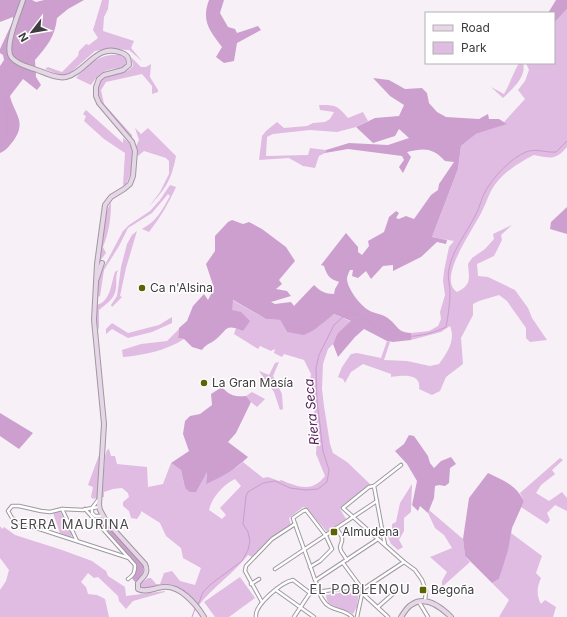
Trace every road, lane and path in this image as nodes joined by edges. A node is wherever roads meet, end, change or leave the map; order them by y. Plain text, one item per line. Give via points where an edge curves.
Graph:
1 (23, 0) edge
2 (102, 263) dead end
3 (95, 282) junction
4 (400, 465) dead end
5 (374, 486) junction
6 (99, 499) junction
7 (377, 502) junction
8 (100, 507) junction
9 (92, 508) junction
10 (62, 509) junction
11 (85, 509) junction
12 (95, 516) junction
13 (103, 516) junction
14 (353, 518) junction
15 (96, 520) junction
16 (295, 524) junction
17 (336, 529) junction
18 (326, 536) junction
19 (378, 539) junction
20 (77, 541) junction
21 (385, 546) junction
22 (304, 550) junction
23 (129, 558) junction
24 (347, 560) junction
25 (404, 562) junction
26 (343, 563) junction
27 (310, 567) junction
28 (275, 569) dead end
29 (128, 579) dead end
30 (259, 579) dead end
31 (316, 580) junction
32 (251, 584) junction
33 (276, 590) junction
34 (320, 591) junction
35 (395, 592) dead end
36 (310, 593) junction
37 (362, 593) junction
38 (418, 601) junction
39 (425, 601) junction
40 (262, 602) junction
41 (300, 607) junction
42 (378, 607) junction
43 (204, 617) edge
44 (256, 617) edge
45 (294, 617) edge
46 (314, 617) edge
47 (352, 617) edge
48 (357, 617) edge
49 (388, 617) edge
50 (401, 617) edge
51 (428, 617) edge
52 (451, 617) edge

1 - 3 main road via 9,51 11,57 19,63 61,78 74,74 94,56 102,53 120,52 128,59 127,68 104,75 96,87 99,103 132,142 135,152 130,184 108,200 104,208
2 - 3 main road
3 - 6 main road via 94,320 104,424
4 - 5 street
5 - 7 street
5 - 14 street via 369,487 343,508
6 - 8 main road
6 - 9 street
7 - 14 street
7 - 21 street
8 - 9 street
8 - 13 main road
9 - 11 street
9 - 12 street
10 - 11 street
10 - 20 street
10 - 20 street via 50,512 12,506 8,511 18,522
11 - 15 street
12 - 13 street
12 - 15 street
13 - 43 main road via 145,564 147,572 138,582 138,589 175,589
14 - 17 street
14 - 19 street
15 - 23 street
16 - 18 street via 293,518 306,510
16 - 22 street
16 - 32 street via 272,539 246,566 244,571
17 - 18 street
17 - 24 street via 342,537 340,547
18 - 22 street
18 - 27 street via 332,548
19 - 21 street
19 - 24 street
20 - 23 street
21 - 25 street
22 - 27 street
22 - 28 street
23 - 29 street via 135,565 135,571
24 - 26 street
25 - 37 street via 363,589
25 - 39 street via 415,570 422,580 426,591
26 - 31 street
26 - 34 street via 360,586
27 - 31 street
30 - 32 street
31 - 34 street
32 - 40 street
33 - 36 street via 286,581 293,580
33 - 40 street
33 - 41 street
34 - 36 street
34 - 47 street via 323,600 330,607 348,612
35 - 42 street
36 - 41 street
37 - 42 street
37 - 48 street
38 - 39 main road
38 - 50 main road via 410,605
38 - 51 street
39 - 52 main road via 434,604
40 - 44 street
41 - 45 street
41 - 46 street
42 - 49 street

